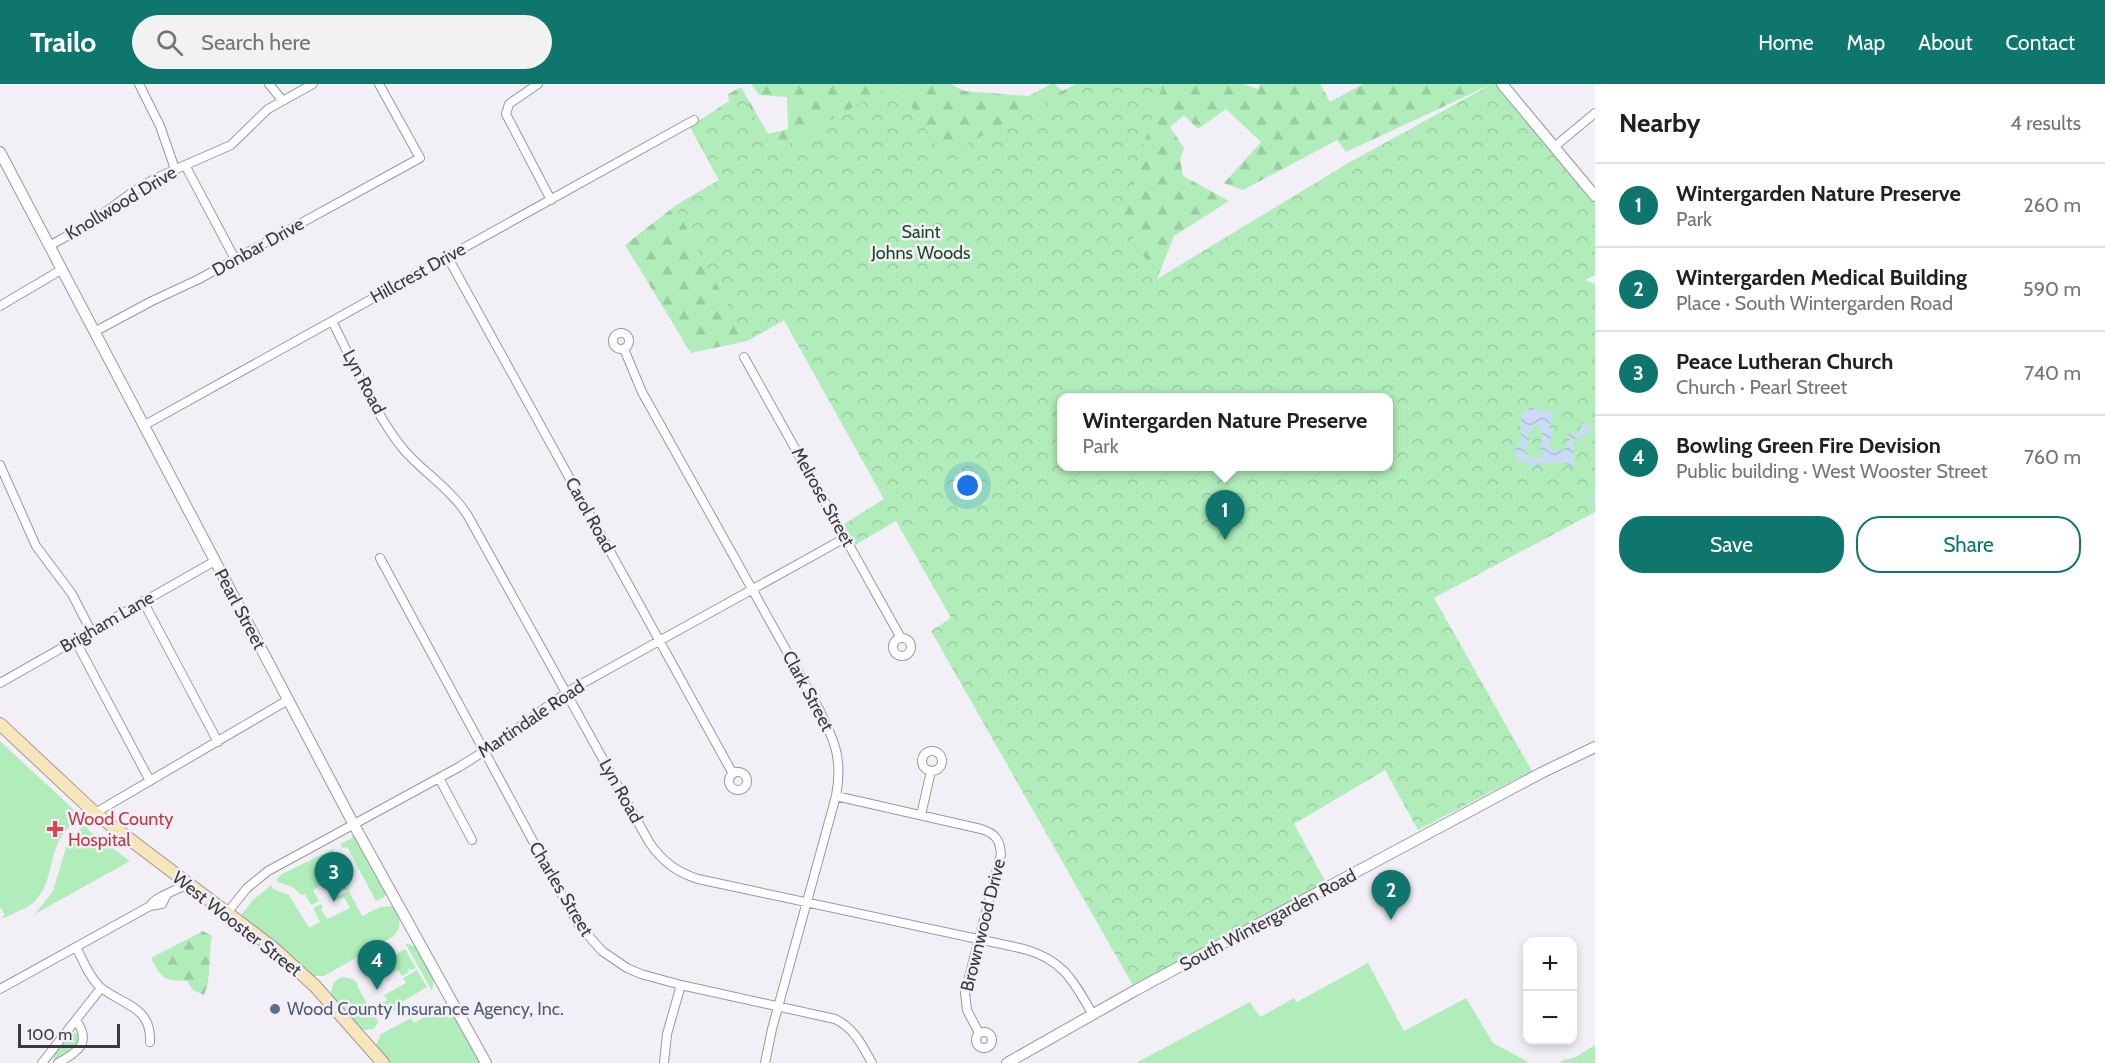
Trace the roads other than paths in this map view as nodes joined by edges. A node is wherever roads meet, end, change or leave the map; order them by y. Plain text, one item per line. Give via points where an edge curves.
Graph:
1 (139, 84) edge
2 (269, 84) edge
3 (313, 84) edge
4 (379, 84) edge
5 (538, 84) edge
6 (1502, 84) edge
7 (282, 100) junction
8 (1595, 113) edge
9 (694, 120) dead end
10 (1554, 147) junction
11 (0, 152) edge
12 (185, 165) junction
13 (175, 169) junction
14 (1595, 196) edge
15 (551, 200) junction
16 (49, 246) junction
17 (447, 256) junction
18 (235, 260) junction
19 (61, 270) junction
20 (0, 306) edge
21 (332, 321) junction
22 (94, 332) junction
23 (624, 349) dead end
24 (744, 357) dead end
25 (143, 426) junction
26 (0, 465) edge
27 (845, 538) junction
28 (380, 558) dead end
29 (215, 561) junction
30 (752, 588) junction
31 (143, 601) junction
32 (91, 631) junction
33 (901, 638) dead end
34 (75, 640) junction
35 (660, 640) junction
36 (0, 683) edge
37 (567, 692) junction
38 (288, 700) junction
39 (0, 724) edge
40 (218, 742) junction
41 (1595, 747) edge
42 (483, 751) junction
43 (931, 771) dead end
44 (733, 774) dead end
45 (439, 778) junction
46 (150, 781) junction
47 (836, 796) junction
48 (95, 813) junction
49 (921, 815) junction
50 (354, 825) junction
51 (472, 840) dead end
52 (188, 884) junction
53 (808, 903) junction
54 (227, 913) junction
55 (978, 939) junction
56 (76, 947) junction
57 (681, 985) junction
58 (101, 988) junction
59 (0, 989) edge
60 (779, 1006) junction
61 (1093, 1015) junction
62 (76, 1020) junction
63 (979, 1033) dead end
64 (150, 1042) dead end
65 (43, 1063) edge
66 (58, 1063) edge
67 (383, 1063) edge
68 (486, 1063) edge
69 (664, 1063) edge
70 (765, 1063) edge
71 (872, 1063) edge
72 (1007, 1063) edge

1 - 13 street
2 - 7 street
3 - 7 street, Knollwood Drive
4 - 18 street, Donbar Drive via 420,158
5 - 15 street via 509,104 506,114
6 - 10 street
7 - 12 street, Knollwood Drive via 259,116 231,145
8 - 10 street
9 - 15 street, Hillcrest Drive
10 - 14 street
11 - 16 street, Pearl Street
12 - 13 street, Knollwood Drive
12 - 18 street
13 - 16 street, Knollwood Drive
15 - 17 street, Hillcrest Drive
16 - 19 street, Pearl Street
17 - 21 street, Hillcrest Drive
17 - 35 street, Carol Road
18 - 22 street, Donbar Drive
19 - 20 street
19 - 22 street, Pearl Street
21 - 25 street, Hillcrest Drive
21 - 37 street, Lyn Road via 403,448 456,499 468,516
22 - 25 street, Pearl Street
23 - 30 street, Clark Street via 642,392
24 - 27 street, Melrose Street
25 - 29 street, Pearl Street
26 - 32 street via 36,546 72,594
27 - 30 street, Martindale Road
27 - 33 street, Melrose Street
28 - 42 street, Charles Street
29 - 31 street, Brigham Lane
29 - 38 street, Pearl Street
30 - 35 street, Martindale Road
30 - 47 street, Clark Street via 837,748 840,767
31 - 32 street, Brigham Lane
31 - 40 street
32 - 34 street, Brigham Lane
34 - 36 street, Brigham Lane
34 - 46 street
35 - 37 street, Martindale Road
35 - 44 street, Carol Road
37 - 42 street, Martindale Road
37 - 53 street, Lyn Road via 649,843 662,859 698,879
38 - 40 street
38 - 50 street, Pearl Street
39 - 48 main road, West Wooster Street
40 - 46 street
41 - 61 street, South Wintergarden Road via 1521,783
42 - 45 street, Martindale Road
42 - 57 street, Charles Street via 568,906 591,940 627,968
43 - 49 street
45 - 50 street, Martindale Road
45 - 51 street
46 - 48 street
47 - 49 street, Brownwood Drive
47 - 53 street, Clark Street
48 - 52 main road, West Wooster Street
49 - 55 street, Brownwood Drive via 981,829 999,842 1002,854
50 - 54 street, Martindale Road via 268,871 247,888
50 - 68 street, Pearl Street
52 - 54 main road, West Wooster Street
52 - 56 street via 155,899 150,906
53 - 55 street, Lyn Road
53 - 60 street, Clark Street
54 - 67 main road, West Wooster Street via 315,986
55 - 61 street, Lyn Road via 1051,959 1073,980
55 - 63 street, Brownwood Drive via 965,998
56 - 58 street
56 - 59 street
57 - 60 street, Charles Street
57 - 69 street
58 - 62 street
58 - 64 street via 141,1013
60 - 70 street, Clark Street
60 - 71 street, Charles Street via 840,1022 856,1035
61 - 72 street, South Wintergarden Road
62 - 65 street
62 - 66 street via 82,1030 82,1045

